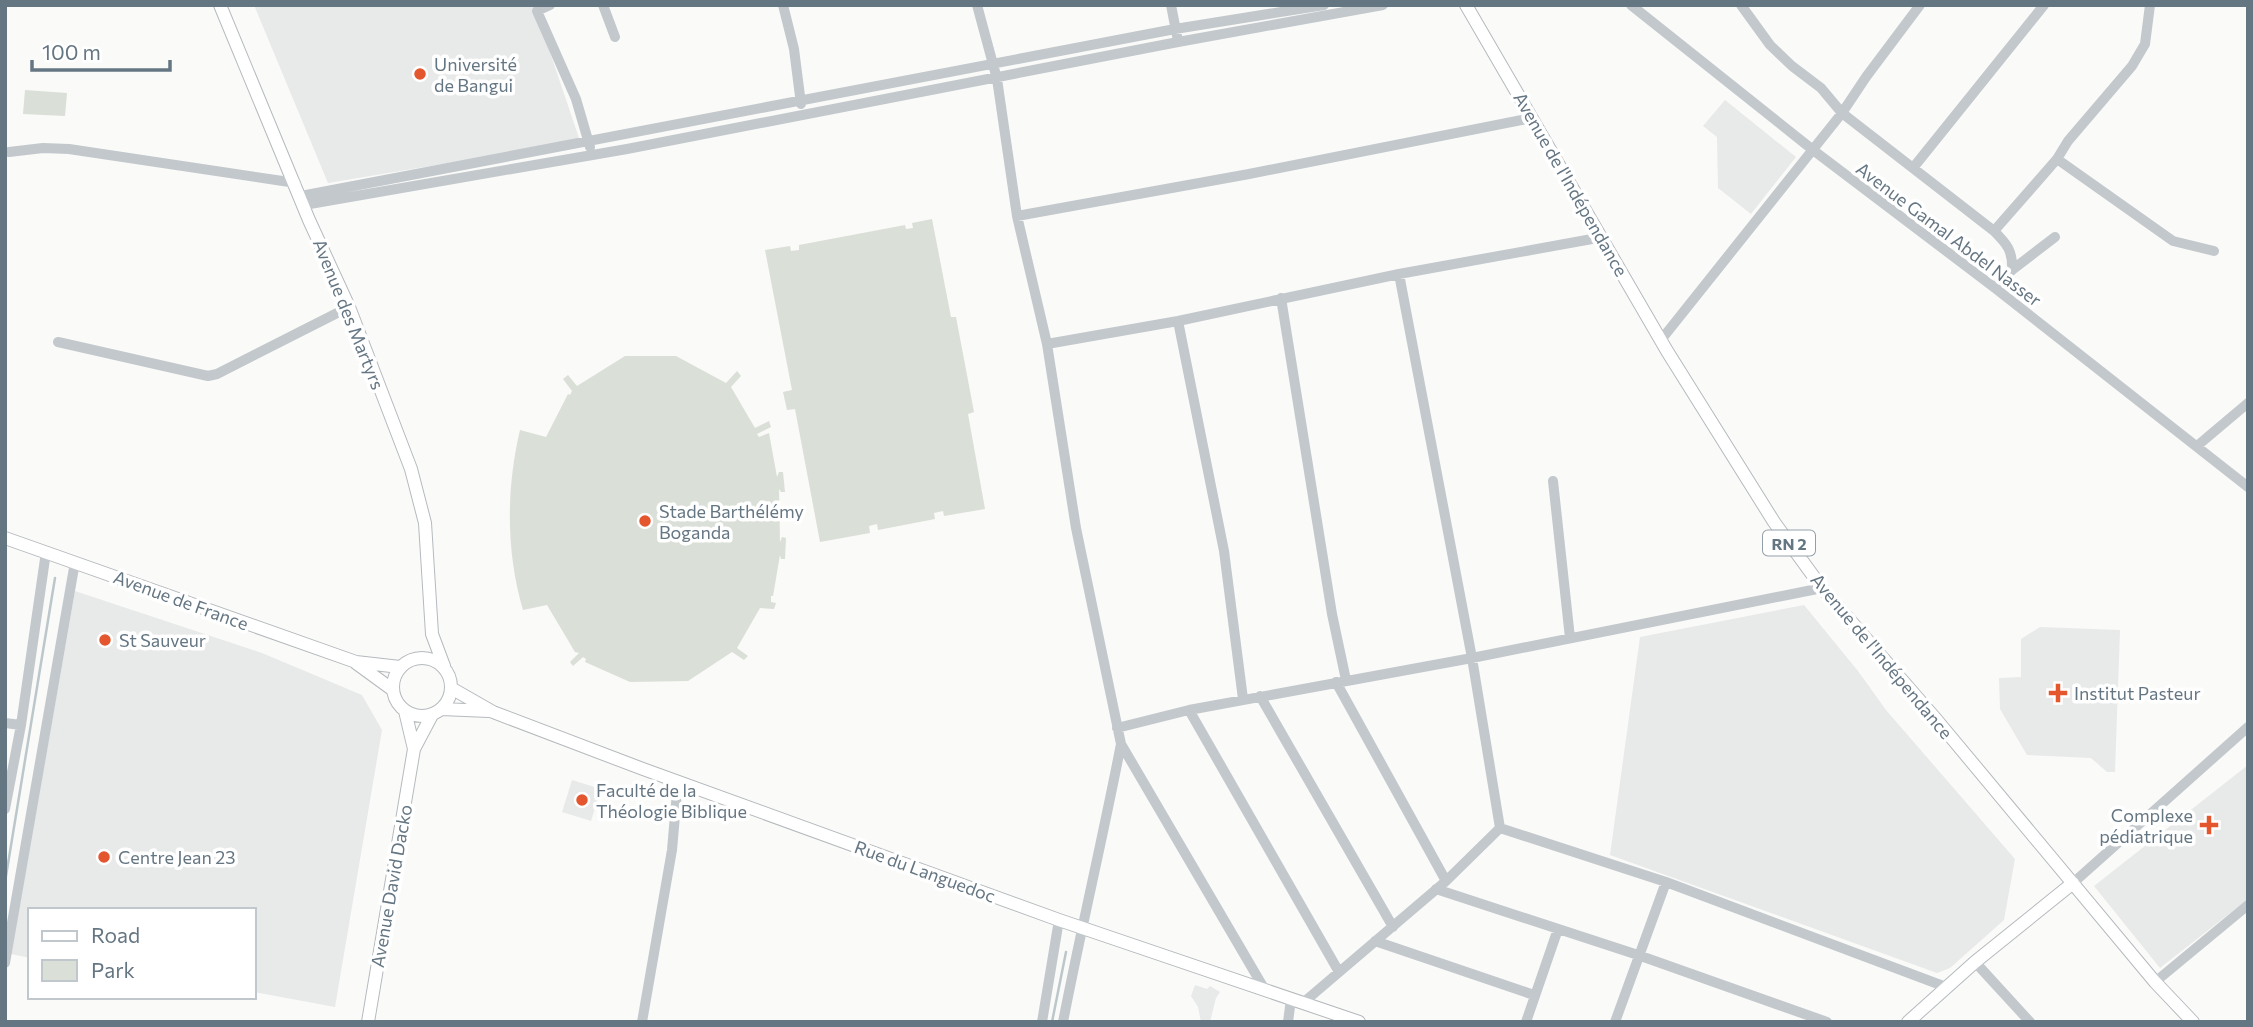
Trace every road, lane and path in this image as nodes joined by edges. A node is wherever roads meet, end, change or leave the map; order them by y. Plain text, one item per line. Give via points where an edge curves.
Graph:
1 (220, 5) edge
2 (550, 5) edge
3 (603, 5) edge
4 (783, 5) edge
5 (977, 5) edge
6 (1171, 5) edge
7 (1324, 5) edge
8 (1383, 5) edge
9 (1631, 5) edge
10 (1741, 5) edge
11 (1920, 5) edge
12 (2044, 5) edge
13 (2150, 5) edge
14 (1463, 6) edge
15 (1175, 29) junction
16 (615, 37) dead end
17 (1178, 42) junction
18 (993, 64) junction
19 (997, 79) junction
20 (801, 101) junction
21 (802, 113) junction
22 (1843, 113) junction
23 (1532, 118) junction
24 (588, 141) junction
25 (1813, 150) junction
26 (9, 152) dead end
27 (592, 154) junction
28 (2057, 159) junction
29 (1913, 168) junction
30 (296, 183) junction
31 (302, 201) junction
32 (1017, 216) junction
33 (1994, 231) junction
34 (1603, 237) junction
35 (2055, 237) dead end
36 (2214, 251) dead end
37 (2012, 270) junction
38 (1399, 274) junction
39 (1995, 289) junction
40 (1281, 298) junction
41 (349, 307) junction
42 (1178, 321) junction
43 (1661, 340) junction
44 (58, 341) dead end
45 (1047, 344) junction
46 (2246, 406) edge
47 (2197, 446) junction
48 (1553, 481) dead end
49 (2248, 487) edge
50 (5, 538) edge
51 (46, 552) junction
52 (75, 562) junction
53 (1822, 588) junction
54 (432, 634) junction
55 (1570, 638) junction
56 (1472, 658) junction
57 (416, 659) junction
58 (356, 662) junction
59 (444, 666) junction
60 (400, 667) junction
61 (1341, 681) junction
62 (452, 688) junction
63 (393, 690) junction
64 (1260, 696) junction
65 (1243, 699) junction
66 (1189, 710) junction
67 (405, 711) junction
68 (436, 712) junction
69 (493, 712) junction
70 (5, 723) edge
71 (21, 725) junction
72 (2248, 727) edge
73 (1117, 728) junction
74 (1121, 744) junction
75 (414, 750) junction
76 (678, 781) junction
77 (5, 809) edge
78 (1500, 828) junction
79 (1446, 881) junction
80 (1666, 883) junction
81 (2073, 883) junction
82 (1436, 889) junction
83 (2248, 905) edge
84 (1059, 920) junction
85 (1081, 927) junction
86 (1393, 927) junction
87 (1558, 929) junction
88 (1375, 941) junction
89 (1638, 955) junction
90 (1975, 961) junction
91 (5, 963) edge
92 (1339, 972) junction
93 (2155, 982) junction
94 (1945, 987) junction
95 (1265, 990) junction
96 (1534, 995) junction
97 (1297, 1000) junction
98 (368, 1022) edge
99 (642, 1022) edge
100 (1042, 1022) edge
101 (1063, 1022) edge
102 (1288, 1022) edge
103 (1359, 1022) edge
104 (1526, 1022) edge
105 (1615, 1022) edge
106 (1827, 1022) edge
107 (1908, 1022) edge
108 (2030, 1022) edge
109 (2193, 1022) edge

1 - 30 main road, Avenue des Martyrs
2 - 24 street via 537,11 576,99
3 - 16 street
4 - 20 street
5 - 18 street
6 - 15 street
7 - 15 street
8 - 17 street
9 - 25 street, Avenue Gamal Abdel Nasser
10 - 22 street via 1770,45
11 - 22 street
12 - 29 street
13 - 28 street via 2145,44 2132,66
14 - 23 main road, Avenue de l'Indépendance / RN 2
15 - 17 street
15 - 18 street
17 - 19 street
18 - 19 street
18 - 20 street
19 - 21 street
19 - 32 street
20 - 21 street
20 - 24 street
21 - 27 street
22 - 25 street
22 - 29 street
23 - 32 street
23 - 34 main road, Avenue de l'Indépendance / RN 2
24 - 27 street
24 - 31 street
25 - 39 street, Avenue Gamal Abdel Nasser
25 - 43 street
26 - 30 street via 69,149
27 - 31 street
28 - 33 street
28 - 36 street via 2173,242
29 - 33 street
30 - 31 main road, Avenue des Martyrs
31 - 41 main road, Avenue des Martyrs
32 - 45 street
33 - 37 street via 2010,249
34 - 38 street
34 - 43 main road, Avenue de l'Indépendance / RN 2
35 - 37 street
37 - 39 street
38 - 40 street
38 - 56 street
39 - 47 street, Avenue Gamal Abdel Nasser
40 - 42 street
40 - 61 street
41 - 44 street via 208,376
41 - 54 main road, Avenue des Martyrs via 411,469 425,523
42 - 45 street
42 - 65 street via 1224,551
43 - 53 main road, Avenue de l'Indépendance / RN 2 via 1774,523
45 - 73 street via 1076,528
46 - 47 street
47 - 49 street, Avenue Gamal Abdel Nasser
48 - 55 street
50 - 51 main road, Avenue de France
51 - 52 main road, Avenue de France
51 - 71 street
52 - 58 main road, Avenue de France
52 - 91 street
53 - 55 street
53 - 81 main road, Avenue de l'Indépendance / RN 2
54 - 57 main road
54 - 59 main road, Avenue des Martyrs
55 - 56 street
56 - 61 street
56 - 78 street
57 - 59 main road via 435,660
57 - 60 main road
58 - 60 main road, Avenue de France
58 - 63 main road, Avenue de France
59 - 62 main road
60 - 63 main road
61 - 64 street
61 - 79 street
62 - 68 main road
62 - 69 main road, Rue du Languedoc
63 - 67 main road
64 - 65 street
64 - 86 street
65 - 66 street
66 - 73 street
66 - 92 street
67 - 68 main road via 418,716
67 - 75 main road, Avenue David Dacko
68 - 69 main road, Rue du Languedoc
68 - 75 main road, Avenue David Dacko
69 - 76 main road, Rue du Languedoc
70 - 71 street
71 - 77 street
72 - 81 street
73 - 74 street
74 - 85 street
74 - 95 street
75 - 98 main road, Avenue David Dacko
76 - 84 main road, Rue du Languedoc
76 - 99 street via 672,850
78 - 79 street
78 - 80 street
79 - 82 street
80 - 89 street
80 - 94 street
81 - 90 main road
81 - 93 main road, Avenue de l'Indépendance / RN 2
82 - 86 street
82 - 87 street
83 - 93 street
84 - 85 main road, Rue du Languedoc
84 - 100 street
85 - 95 main road, Rue du Languedoc
85 - 101 street
86 - 88 street
87 - 89 street
87 - 96 street
88 - 92 street
88 - 96 street
89 - 105 street
89 - 106 street
90 - 94 main road
90 - 108 street
92 - 97 street
93 - 109 main road, Avenue de l'Indépendance / RN 2
94 - 107 main road
95 - 97 main road, Rue du Languedoc
96 - 104 street
97 - 102 street
97 - 103 main road, Rue du Languedoc

